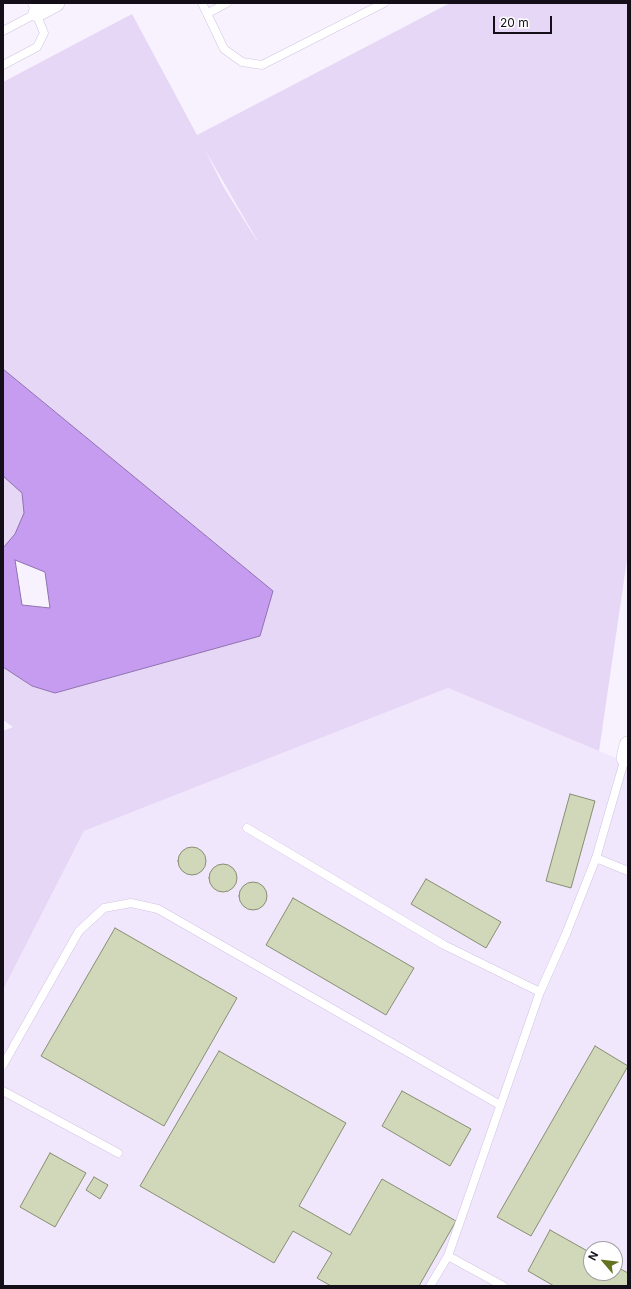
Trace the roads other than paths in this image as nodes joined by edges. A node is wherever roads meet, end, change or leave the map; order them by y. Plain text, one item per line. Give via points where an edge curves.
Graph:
1 (56, 3) edge
2 (202, 3) edge
3 (227, 3) edge
4 (384, 3) edge
5 (34, 8) edge
6 (208, 13) junction
7 (3, 31) edge
8 (3, 65) edge
9 (627, 752) edge
10 (247, 828) dead end
11 (596, 858) junction
12 (628, 870) edge
13 (540, 992) junction
14 (3, 1065) edge
15 (3, 1091) edge
16 (500, 1105) junction
17 (118, 1153) dead end
18 (448, 1256) junction
19 (430, 1286) edge
20 (502, 1286) edge

1 - 5 street
2 - 6 lane
3 - 6 lane
4 - 6 lane via 262,65 242,62 224,49
5 - 7 lane
5 - 8 lane via 44,33 37,47
9 - 11 lane
10 - 13 lane via 444,945
11 - 12 lane
11 - 13 lane
13 - 16 lane
14 - 16 lane via 78,931 104,908 131,903 158,909
15 - 17 lane
16 - 18 lane
18 - 19 lane
18 - 20 lane

